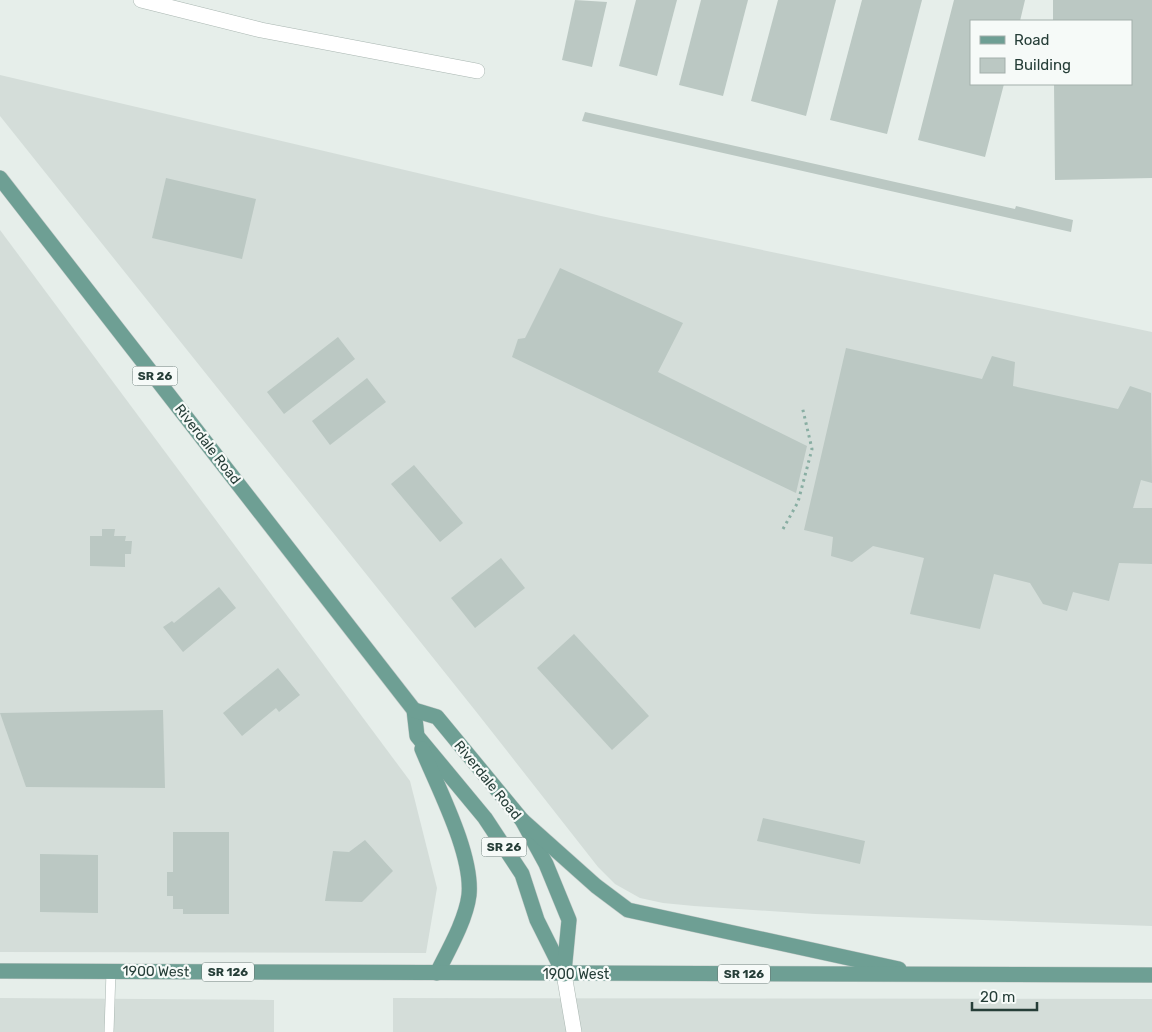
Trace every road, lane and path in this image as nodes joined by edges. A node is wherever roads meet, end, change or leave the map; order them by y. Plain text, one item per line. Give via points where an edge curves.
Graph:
1 (140, 0) edge
2 (477, 71) dead end
3 (0, 178) edge
4 (802, 406) dead end
5 (783, 529) dead end
6 (414, 710) junction
7 (417, 736) junction
8 (522, 820) junction
9 (0, 971) edge
10 (111, 971) junction
11 (437, 973) junction
12 (564, 974) junction
13 (924, 974) junction
14 (1152, 975) edge
15 (108, 1032) edge
16 (574, 1032) edge

1 - 2 street via 261,30
3 - 6 main road, Riverdale Road / SR 26
4 - 5 path via 812,449 798,502
6 - 7 main road
6 - 8 main road, Riverdale Road / SR 26 via 437,717
7 - 11 main road via 465,855 469,895 457,931
7 - 12 main road, Riverdale Road / SR 26 via 485,818 522,874 538,920
8 - 12 main road, Riverdale Road / SR 26 via 546,864 569,920
8 - 13 main road via 628,910
9 - 10 main road, 1900 West / SR 126
10 - 11 main road, 1900 West / SR 126
10 - 15 lane
11 - 12 main road, 1900 West / SR 126
12 - 13 main road, 1900 West / SR 126
12 - 16 street
13 - 14 main road, 1900 West / SR 126

